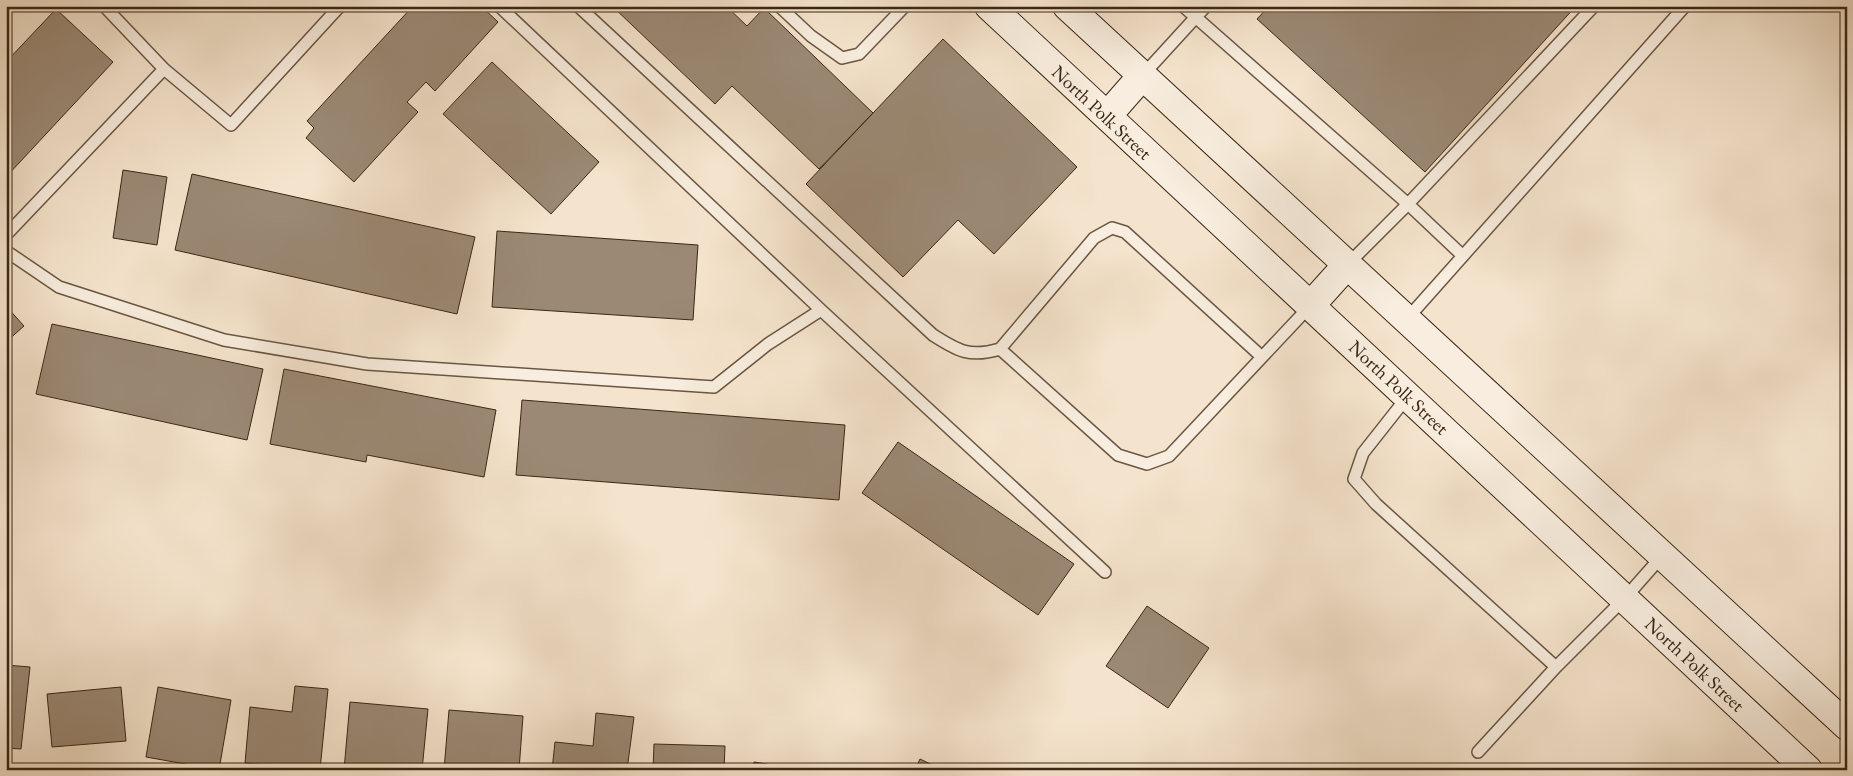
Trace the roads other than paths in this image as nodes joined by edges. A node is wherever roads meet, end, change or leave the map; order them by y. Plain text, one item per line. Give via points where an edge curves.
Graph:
1 (104, 6) edge
2 (340, 6) edge
3 (499, 6) edge
4 (578, 6) edge
5 (779, 6) edge
6 (905, 6) edge
7 (989, 6) edge
8 (1067, 6) edge
9 (1183, 6) edge
10 (1206, 6) edge
11 (1594, 6) edge
12 (1685, 6) edge
13 (1196, 18) junction
14 (164, 69) junction
15 (1142, 76) junction
16 (1107, 116) junction
17 (1408, 204) junction
18 (6, 235) edge
19 (6, 251) edge
20 (1463, 256) junction
21 (1347, 265) junction
22 (1311, 305) junction
23 (821, 310) junction
24 (1406, 320) junction
25 (1000, 350) junction
26 (1262, 357) junction
27 (1408, 396) junction
28 (1662, 556) junction
29 (1105, 572) dead end
30 (1625, 598) junction
31 (1556, 667) junction
32 (1847, 726) edge
33 (1478, 752) dead end
34 (1808, 770) edge

1 - 14 lane
2 - 14 lane via 231,126
3 - 23 lane
4 - 25 lane via 933,335 958,351 982,354
5 - 6 lane via 811,36 842,58 859,54
7 - 16 main road, North Polk Street
8 - 15 main road
9 - 13 lane
10 - 13 lane
11 - 17 lane
12 - 20 lane
13 - 15 lane
13 - 17 lane
14 - 18 lane
15 - 16 main road
15 - 21 main road
16 - 22 main road, North Polk Street
17 - 20 lane
17 - 21 lane
19 - 23 lane via 59,287 224,340 367,364 714,388 768,344
20 - 24 lane
21 - 22 main road
21 - 24 main road
22 - 26 lane
22 - 27 main road, North Polk Street
23 - 29 lane
24 - 28 main road
25 - 26 lane via 1118,455 1147,464 1169,456
25 - 26 lane via 1094,238 1112,228 1125,232
27 - 30 main road, North Polk Street
27 - 31 lane via 1363,453 1354,480 1376,504
28 - 30 lane
28 - 32 main road
30 - 31 lane
30 - 34 main road, North Polk Street
31 - 33 lane

